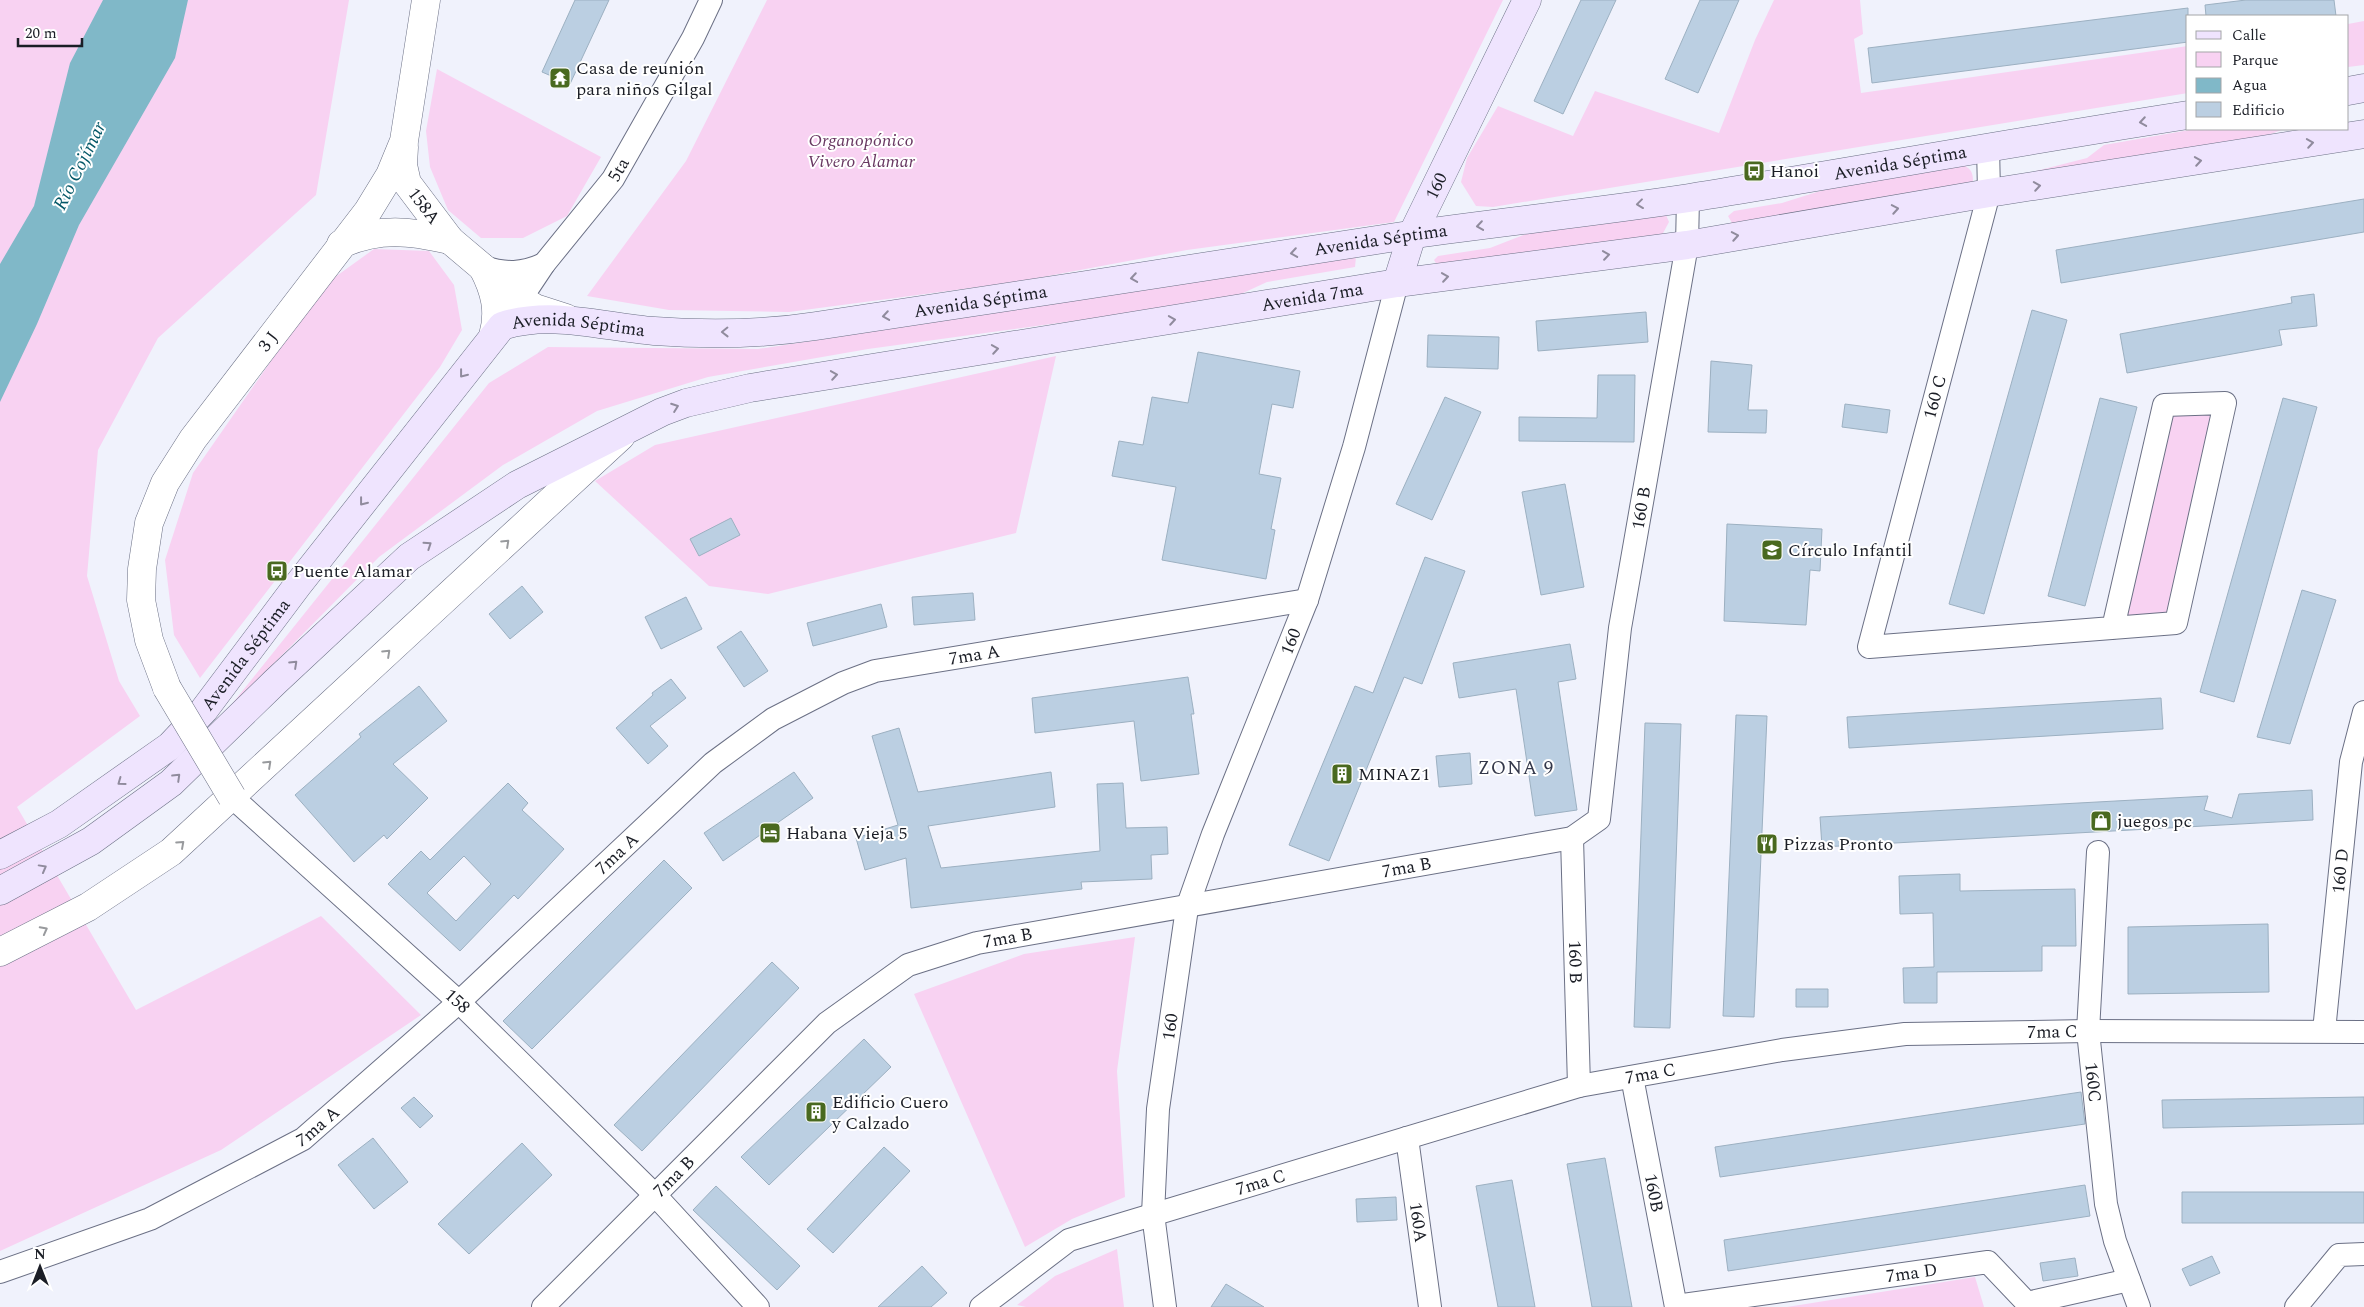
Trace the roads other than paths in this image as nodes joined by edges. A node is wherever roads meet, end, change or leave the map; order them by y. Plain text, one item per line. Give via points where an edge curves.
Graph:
1 (426, 0) edge
2 (711, 0) edge
3 (1527, 0) edge
4 (2364, 88) edge
5 (2349, 90) edge
6 (2186, 115) edge
7 (2364, 134) edge
8 (404, 141) junction
9 (1988, 146) junction
10 (1989, 193) junction
11 (1688, 198) junction
12 (1412, 235) junction
13 (450, 240) junction
14 (341, 244) junction
15 (1687, 245) junction
16 (544, 264) junction
17 (483, 267) junction
18 (1397, 283) junction
19 (520, 299) junction
20 (1227, 311) joint
21 (571, 320) junction
22 (497, 331) junction
23 (631, 427) junction
24 (1306, 600) junction
25 (2113, 628) junction
26 (167, 688) joint
27 (2364, 712) edge
28 (232, 797) junction
29 (1598, 819) joint
30 (1572, 838) junction
31 (2098, 852) dead end
32 (0, 855) edge
33 (0, 891) edge
34 (1187, 908) junction
35 (0, 952) edge
36 (459, 1002) junction
37 (2088, 1030) junction
38 (2324, 1031) junction
39 (2364, 1032) edge
40 (1632, 1077) junction
41 (1579, 1086) junction
42 (1407, 1138) junction
43 (655, 1195) junction
44 (1153, 1214) junction
45 (2364, 1254) edge
46 (0, 1272) edge
47 (2129, 1280) junction
48 (1676, 1306) edge
49 (544, 1307) edge
50 (758, 1307) edge
51 (981, 1307) edge
52 (1165, 1307) edge
53 (1430, 1307) edge
54 (2139, 1307) edge
55 (2296, 1307) edge

1 - 8 street, 3 J
2 - 16 street, 5ta via 613,179
3 - 12 main road, 160
4 - 5 main road
6 -> 9 main road, Avenida Séptima
10 -> 7 main road
8 - 13 street, 158A via 403,165 407,183
8 - 14 street, 3 J via 377,197
9 - 10 street, 160 C
9 - 11 main road, Avenida Séptima
15 -> 10 main road
10 - 25 street, 160 C via 1869,647
11 -> 12 main road, Avenida Séptima
11 - 15 street, 160 B
12 - 18 main road, 160
12 -> 21 main road, Avenida Séptima via 809,327 691,333 620,328
13 - 14 street, 158A via 399,231 376,232
13 - 17 street, 158A
14 - 26 street, 3 J via 193,440 165,483 149,523 141,600 149,640
18 -> 15 main road
15 - 29 street, 160 B via 1620,628
16 - 17 street, 158A via 517,273 502,273
16 - 19 street, 5ta
17 - 19 street
17 - 22 street, 158A via 494,290
18 - 20 main road, Avenida 7ma
18 - 24 street, 160 via 1354,446
19 - 21 street via 535,308
19 - 22 street, 5ta
23 -> 20 main road, Avenida Séptima via 686,403 750,388
21 - 22 main road, Avenida Séptima via 522,320
22 -> 32 main road, Avenida Séptima via 204,710 170,746 59,824
28 -> 23 street, Avenida Séptima
33 -> 23 main road, Avenida Séptima via 91,841 171,783 409,557 517,484
24 - 34 street, 160
24 - 36 street, 7ma A via 875,671 843,683 773,719 713,763
25 - 25 street via 2164,405 2225,403 2176,623
26 - 28 street, 158, bridge
27 - 38 street, 160 D via 2351,762
35 -> 28 street, Avenida Séptima via 88,907 171,852
28 - 36 street, 158
29 - 30 street, 7ma B
30 - 34 street, 7ma B
30 - 41 street, 160 B
31 - 37 street, 160C
34 - 43 street, 7ma B via 977,943 908,965 827,1023
34 - 44 street, 160 via 1158,1109
36 - 43 street, 158
36 - 46 street, 7ma A via 303,1140 150,1219
37 - 38 street, 7ma C
37 - 40 street, 7ma C via 1905,1034 1782,1050
37 - 47 street, 160C via 2106,1204
38 - 39 street, 7ma C
40 - 41 street, 7ma C
40 - 48 street, 160B
41 - 42 street, 7ma C
42 - 44 street, 7ma C
42 - 53 street, 160A
43 - 49 street, 7ma B
43 - 50 street, 158
44 - 51 street, 7ma C via 1069,1240
44 - 52 street, 160
45 - 55 street via 2339,1255
47 - 48 street, 7ma D via 2027,1303 1988,1262
47 - 54 street, 160C

